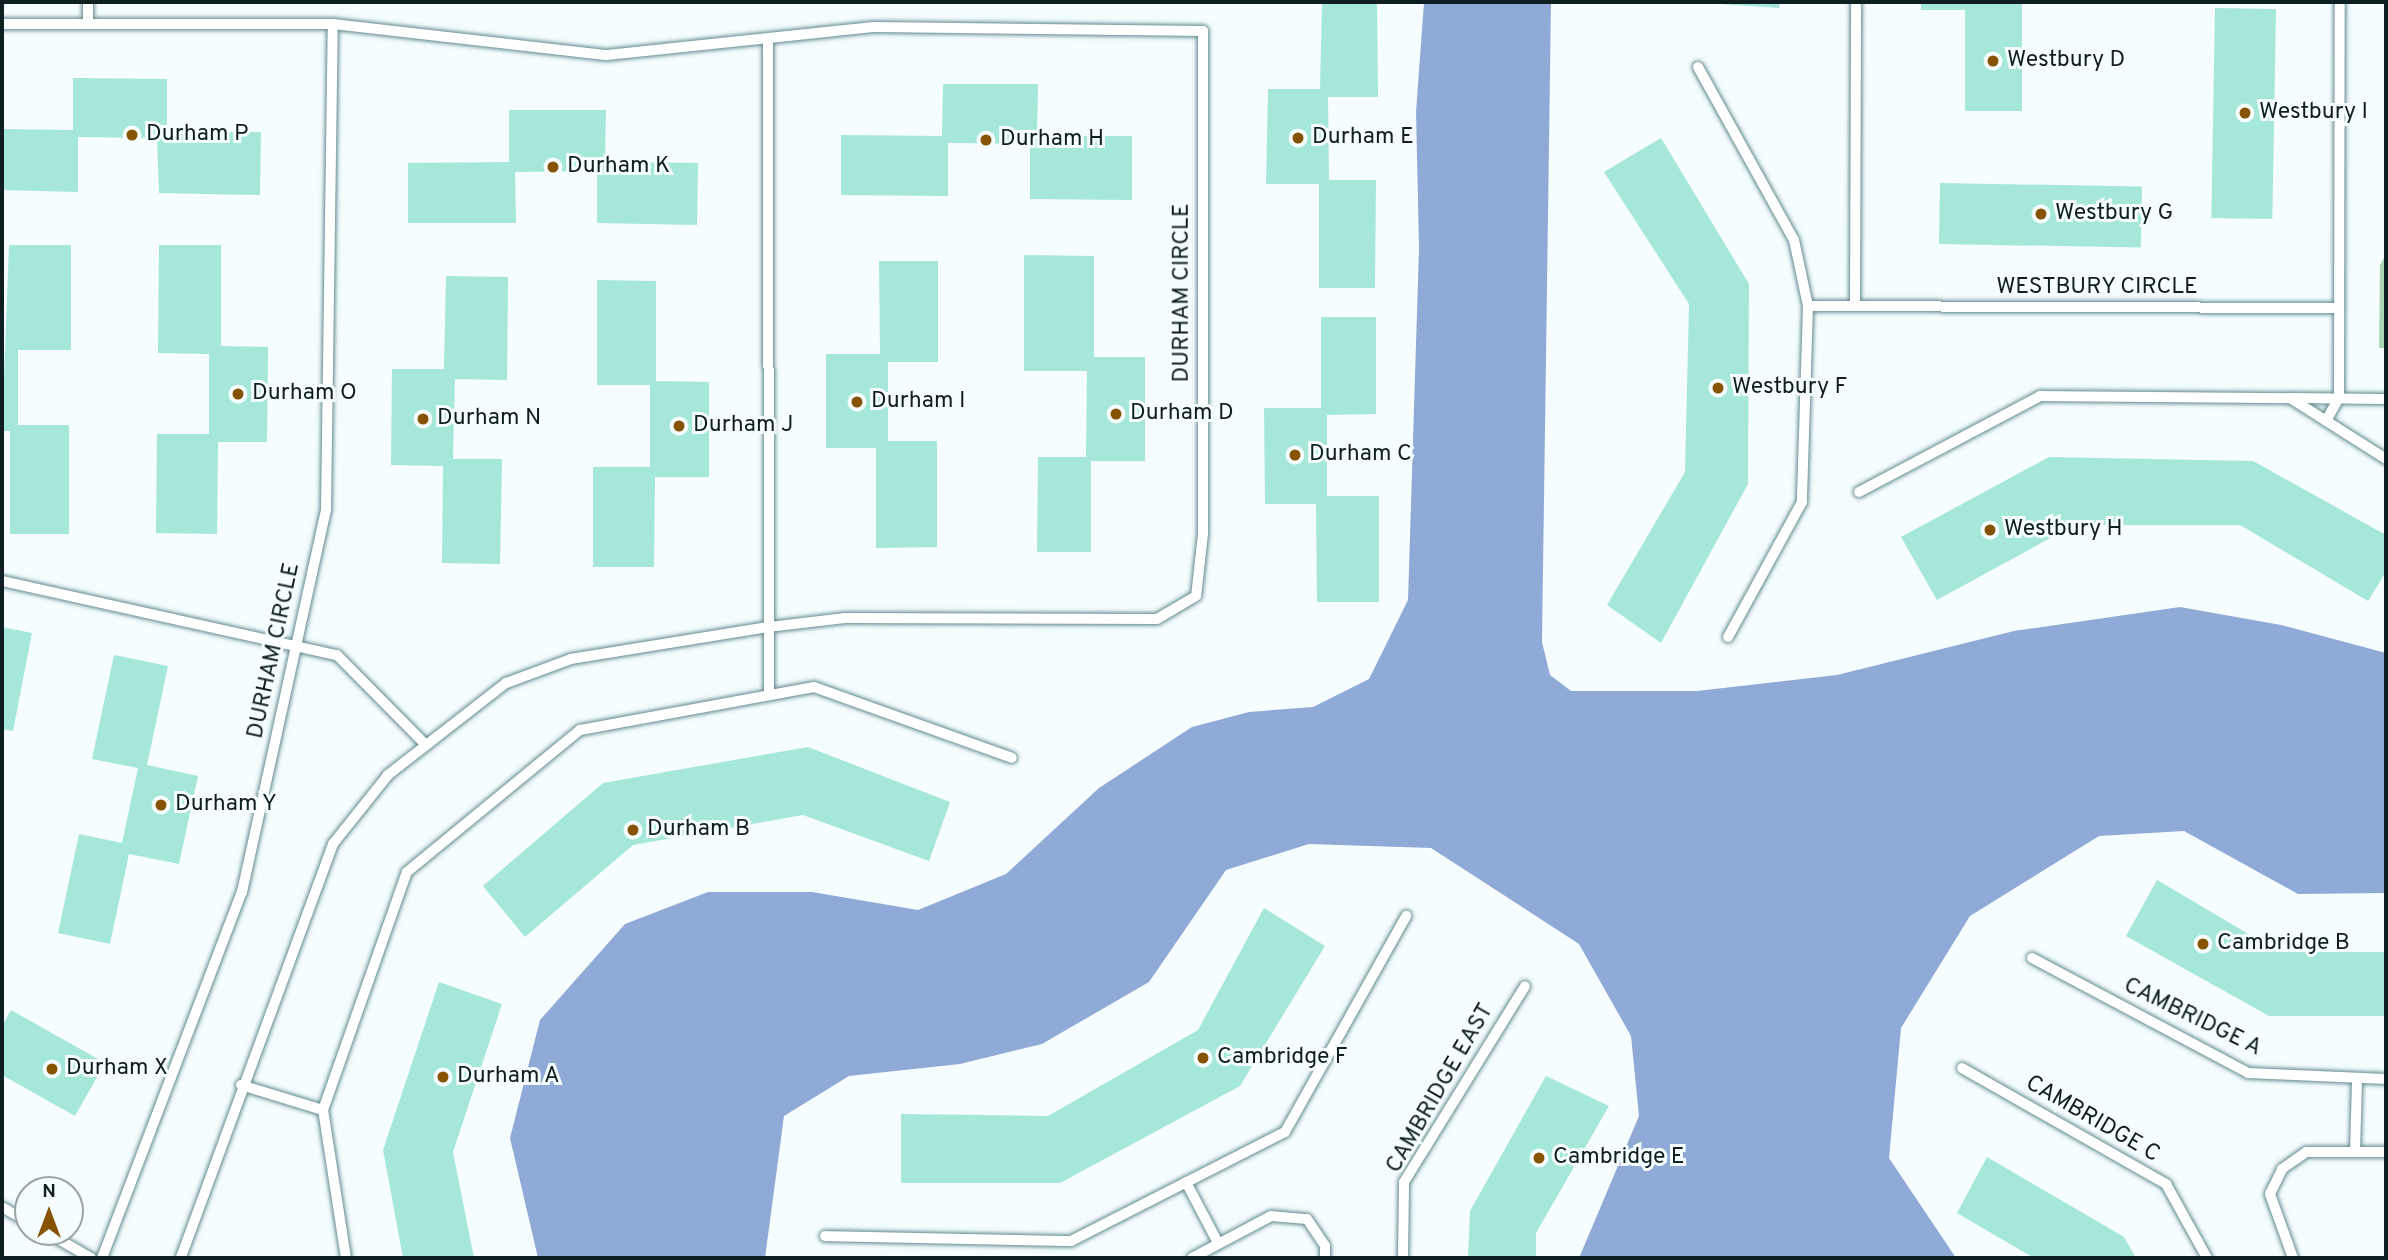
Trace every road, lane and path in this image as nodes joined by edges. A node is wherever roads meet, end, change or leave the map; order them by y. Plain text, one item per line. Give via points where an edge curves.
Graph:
1 (88, 2) edge
2 (1856, 2) edge
3 (2340, 2) edge
4 (2, 24) edge
5 (88, 24) junction
6 (334, 24) junction
7 (768, 41) junction
8 (1698, 67) dead end
9 (1808, 306) junction
10 (1855, 306) junction
11 (2338, 308) junction
12 (2290, 398) junction
13 (2339, 398) junction
14 (2386, 398) edge
15 (2326, 421) junction
16 (2386, 459) edge
17 (1859, 492) dead end
18 (2, 581) edge
19 (768, 627) junction
20 (1728, 637) dead end
21 (296, 644) junction
22 (769, 692) junction
23 (425, 744) junction
24 (1012, 758) dead end
25 (1406, 916) dead end
26 (2032, 958) dead end
27 (1525, 986) dead end
28 (1962, 1068) dead end
29 (2386, 1079) edge
30 (2357, 1080) junction
31 (241, 1085) junction
32 (323, 1111) junction
33 (2355, 1152) junction
34 (2386, 1152) edge
35 (1186, 1182) junction
36 (825, 1236) dead end
37 (1217, 1243) junction
38 (70, 1246) edge
39 (91, 1258) edge
40 (102, 1258) edge
41 (181, 1258) edge
42 (346, 1258) edge
43 (1192, 1258) edge
44 (1325, 1258) edge
45 (1403, 1258) edge
46 (2207, 1258) edge
47 (2293, 1258) edge

1 - 5 lane
2 - 10 lane
3 - 11 lane
4 - 5 lane, DURHAM CIRCLE
5 - 6 lane, DURHAM CIRCLE
6 - 7 lane, DURHAM CIRCLE via 607,55
6 - 21 lane, DURHAM CIRCLE via 326,509
7 - 19 lane
7 - 19 lane, DURHAM CIRCLE via 874,26 1203,31 1203,534 1196,596 1157,619 845,618
8 - 9 lane via 1794,240
9 - 10 lane, WESTBURY CIRCLE
9 - 20 lane via 1802,502
10 - 11 lane, WESTBURY CIRCLE
11 - 13 lane
12 - 13 lane
12 - 15 lane
12 - 17 lane via 2040,396
13 - 14 lane
13 - 15 lane
15 - 16 lane
18 - 21 lane
19 - 22 lane
19 - 23 lane, DURHAM CIRCLE via 571,659 506,682
21 - 23 lane via 337,655
21 - 40 lane, DURHAM CIRCLE via 242,891
22 - 24 lane via 814,687
22 - 32 lane via 580,730 407,872
23 - 31 lane, DURHAM CIRCLE via 352,814 334,844
25 - 35 lane via 1285,1132
26 - 30 lane, CAMBRIDGE A via 2248,1073
27 - 45 lane, CAMBRIDGE EAST via 1404,1182
28 - 46 lane, CAMBRIDGE C via 2166,1184
29 - 30 lane, CAMBRIDGE A
30 - 33 lane
31 - 32 lane
31 - 41 lane, DURHAM CIRCLE
32 - 42 lane
33 - 34 lane
33 - 47 lane via 2306,1152 2282,1169 2270,1194
35 - 36 lane via 1071,1241
35 - 37 lane
37 - 43 lane
37 - 44 lane via 1270,1216 1307,1219 1325,1246
38 - 39 lane

